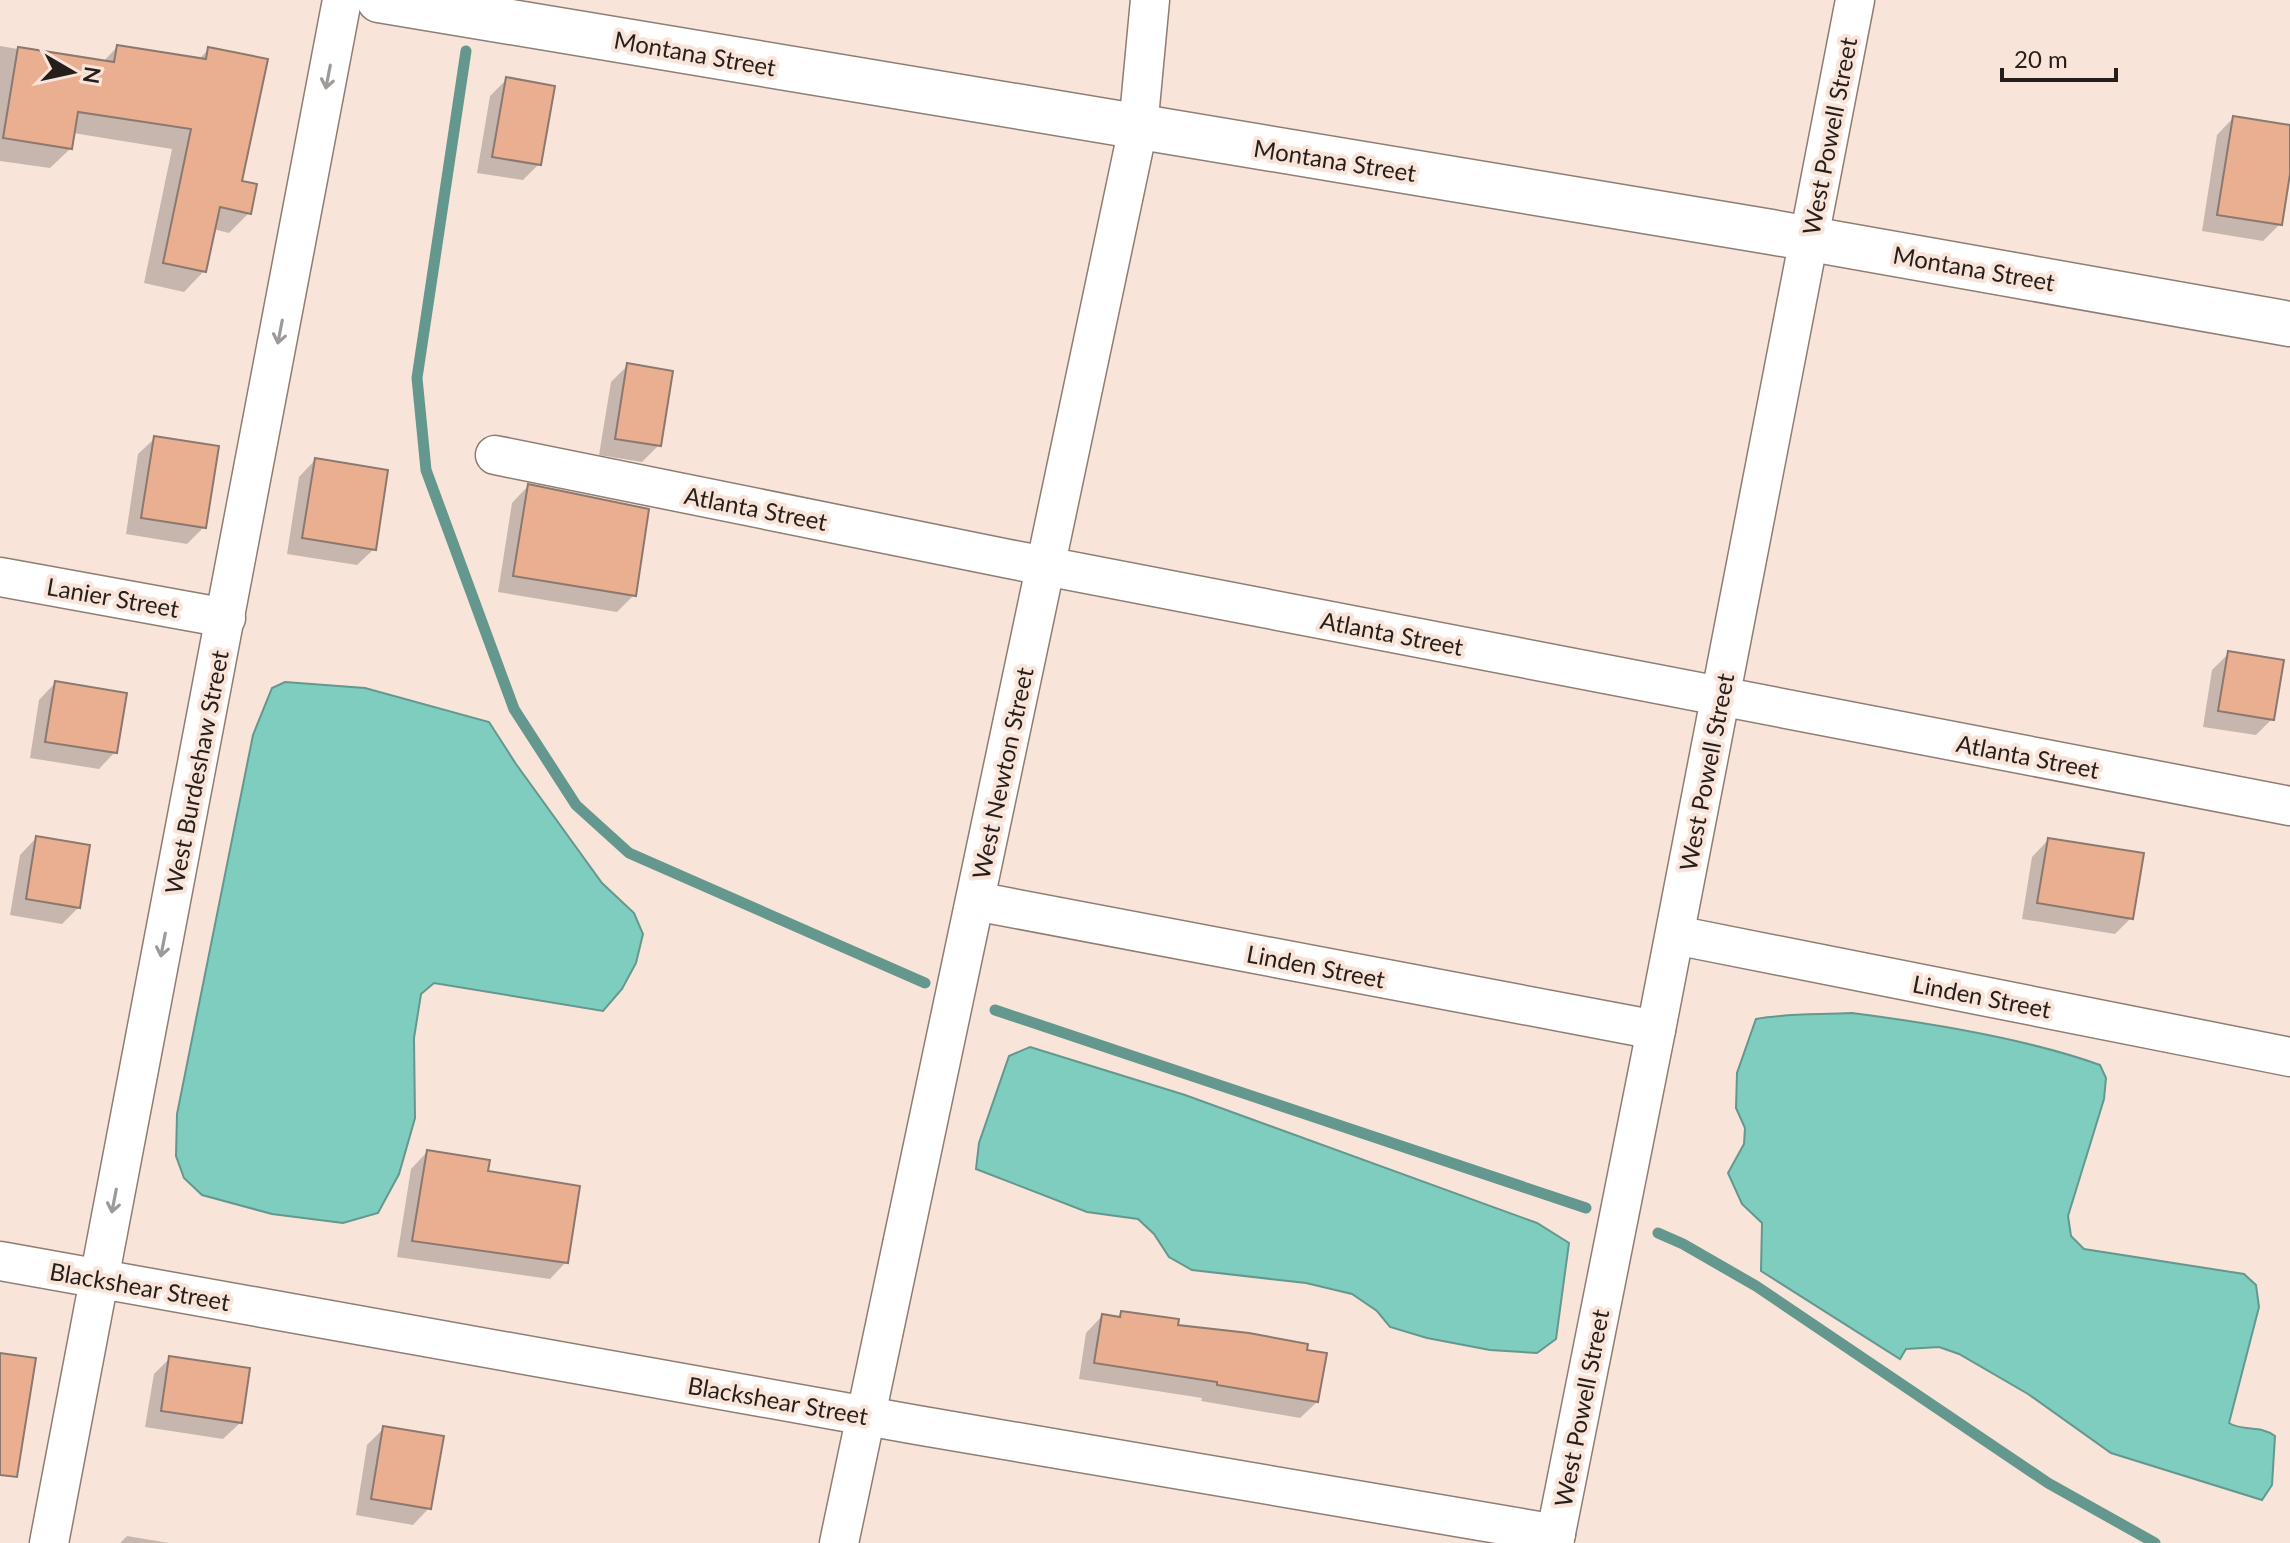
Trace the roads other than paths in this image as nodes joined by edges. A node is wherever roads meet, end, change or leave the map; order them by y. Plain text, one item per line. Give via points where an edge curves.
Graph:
1 (342, 0) edge
2 (379, 0) edge
3 (1150, 0) edge
4 (1855, 0) edge
5 (1138, 128) junction
6 (1810, 239) junction
7 (2290, 324) edge
8 (495, 455) dead end
9 (1044, 566) junction
10 (0, 577) edge
11 (226, 618) junction
12 (1721, 696) junction
13 (2290, 806) edge
14 (975, 901) junction
15 (1675, 935) junction
16 (1656, 1030) junction
17 (2290, 1057) edge
18 (0, 1261) edge
19 (99, 1279) junction
20 (866, 1416) junction
21 (1555, 1539) edge
22 (49, 1543) edge
23 (839, 1543) edge

1 -> 11 street, West Burdeshaw Street
2 - 5 street, Montana Street
3 - 5 street, West Newton Street
4 - 6 street, West Powell Street
5 - 6 street, Montana Street
5 - 9 street, West Newton Street
6 - 7 street, Montana Street
6 - 12 street, West Powell Street
8 - 9 street, Atlanta Street
9 - 12 street, Atlanta Street
9 - 14 street, West Newton Street
10 - 11 street, Lanier Street
11 -> 19 street, West Burdeshaw Street
12 - 13 street, Atlanta Street
12 - 15 street, West Powell Street
14 - 16 street, Linden Street
14 - 20 street, West Newton Street
15 - 16 street, West Powell Street
15 - 17 street, Linden Street
16 - 21 street, West Powell Street
18 - 19 street, Blackshear Street
19 - 20 street, Blackshear Street
19 - 22 street, West Burdeshaw Street
20 - 21 street, Blackshear Street
20 - 23 street, West Newton Street

